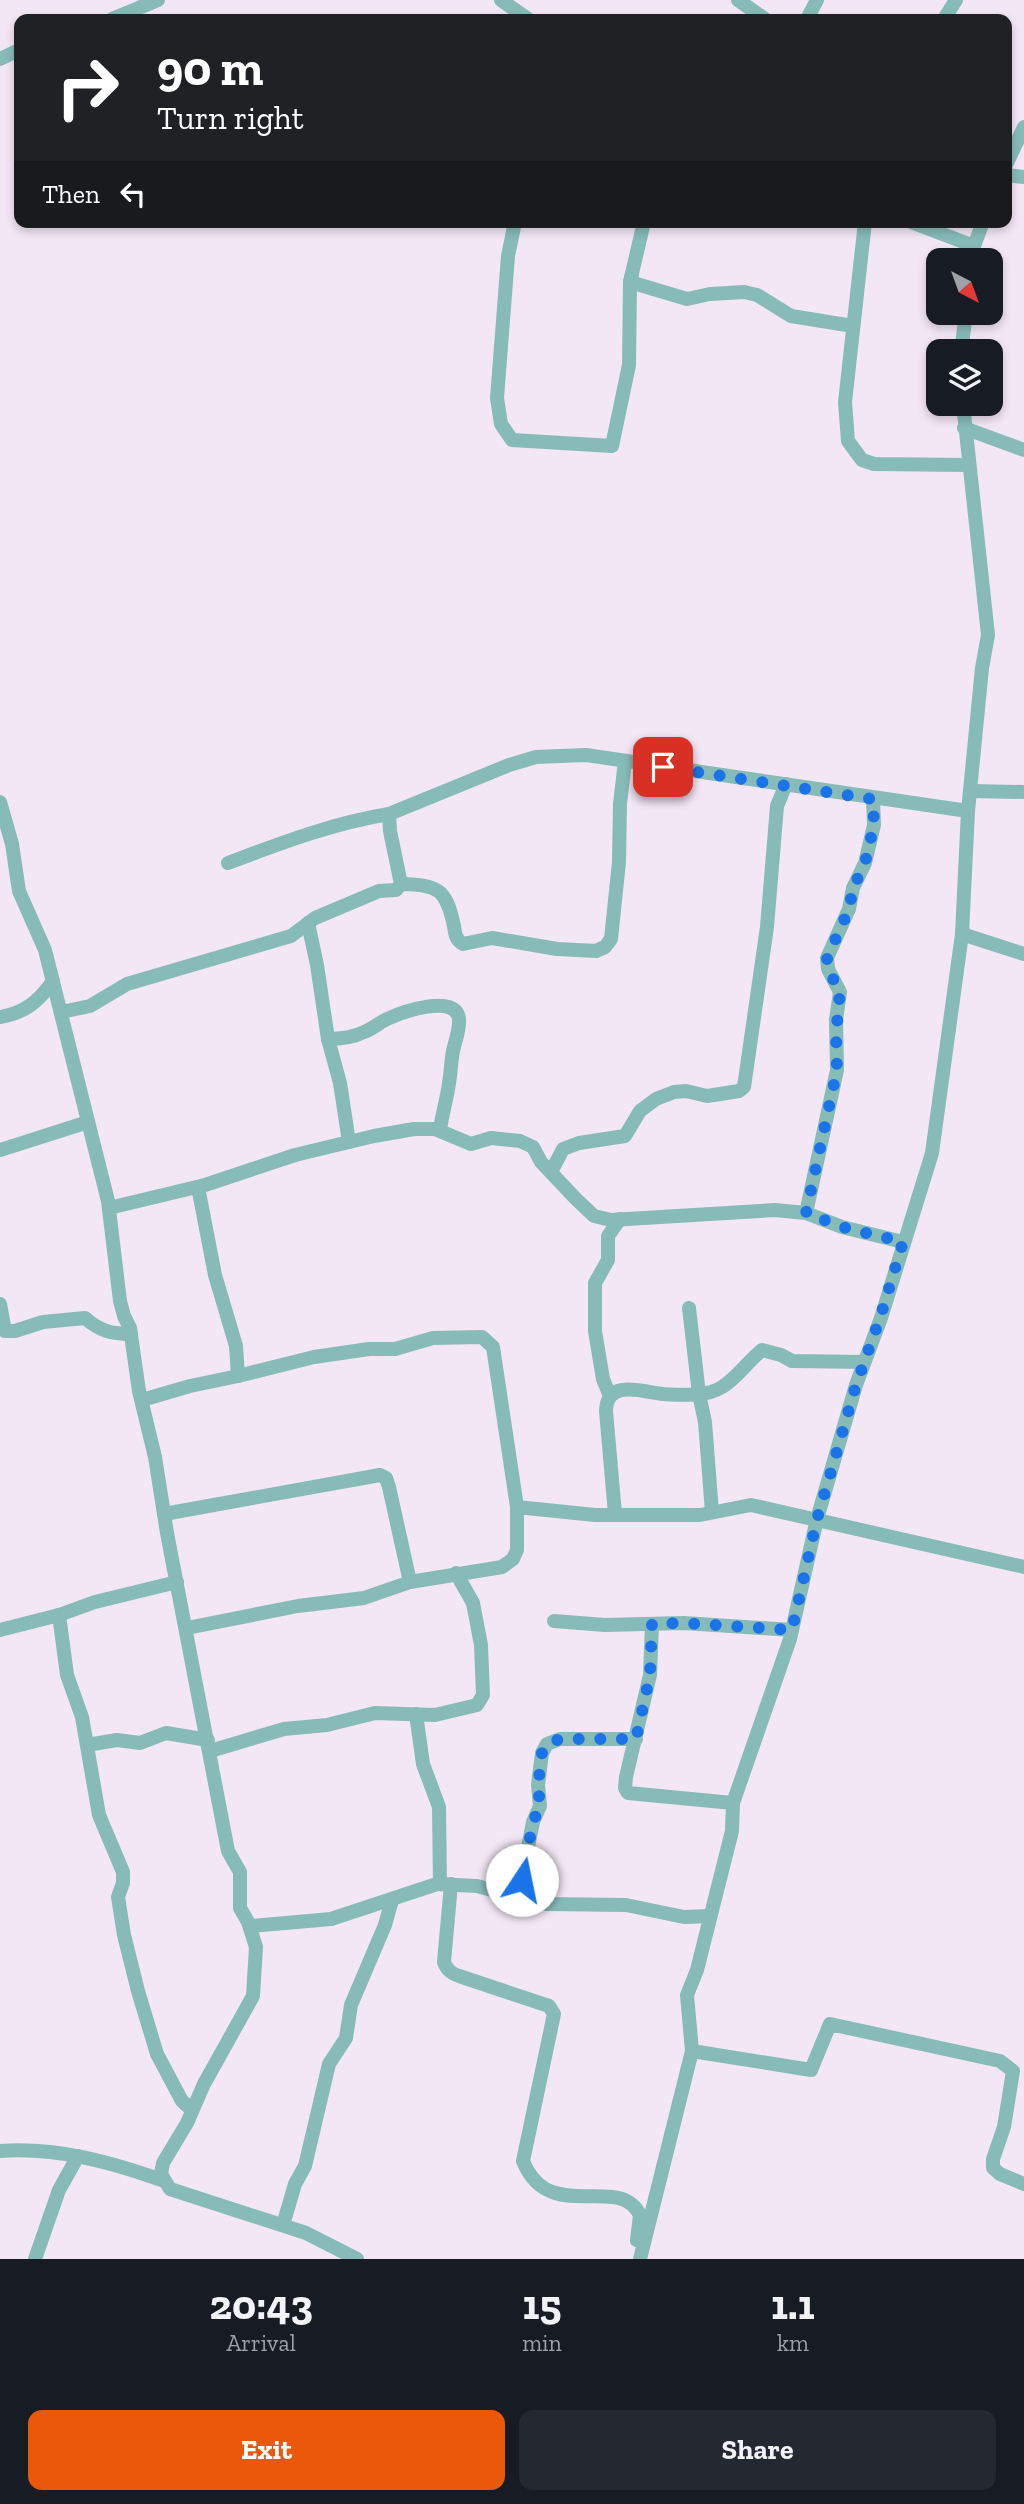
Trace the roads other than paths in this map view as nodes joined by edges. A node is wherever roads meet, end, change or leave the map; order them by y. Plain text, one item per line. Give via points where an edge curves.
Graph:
1 (159, 0) edge
2 (501, 0) edge
3 (738, 0) edge
4 (124, 14) edge
5 (521, 14) edge
6 (758, 14) edge
7 (1024, 127) edge
8 (1012, 152) edge
9 (514, 228) edge
10 (644, 228) edge
11 (863, 228) edge
12 (923, 228) edge
13 (982, 228) edge
14 (963, 248) edge
15 (975, 248) edge
16 (630, 282) junction
17 (853, 326) junction
18 (964, 416) edge
19 (964, 428) junction
20 (1024, 450) edge
21 (969, 465) junction
22 (625, 761) junction
23 (786, 784) junction
24 (970, 791) junction
25 (1024, 792) edge
26 (873, 799) junction
27 (0, 802) edge
28 (968, 811) junction
29 (389, 814) junction
30 (15, 857) junction
31 (228, 863) dead end
32 (0, 865) edge
33 (401, 884) junction
34 (308, 923) junction
35 (962, 934) junction
36 (1024, 954) edge
37 (53, 981) junction
38 (61, 1012) junction
39 (0, 1017) edge
40 (328, 1039) junction
41 (88, 1122) junction
42 (440, 1130) junction
43 (349, 1142) junction
44 (0, 1150) edge
45 (551, 1172) junction
46 (198, 1187) junction
47 (109, 1208) junction
48 (806, 1213) junction
49 (620, 1219) junction
50 (903, 1242) junction
51 (0, 1304) edge
52 (689, 1308) dead end
53 (131, 1334) junction
54 (864, 1362) junction
55 (238, 1376) junction
56 (698, 1394) junction
57 (610, 1396) junction
58 (142, 1400) junction
59 (517, 1507) junction
60 (712, 1513) junction
61 (164, 1514) junction
62 (615, 1514) junction
63 (817, 1519) junction
64 (1024, 1567) edge
65 (456, 1573) junction
66 (177, 1582) junction
67 (410, 1582) junction
68 (59, 1615) junction
69 (554, 1622) dead end
70 (652, 1624) junction
71 (187, 1628) junction
72 (0, 1630) edge
73 (792, 1630) junction
74 (416, 1714) junction
75 (636, 1739) junction
76 (87, 1745) junction
77 (209, 1745) junction
78 (733, 1803) junction
79 (446, 1884) junction
80 (518, 1898) junction
81 (392, 1900) junction
82 (710, 1916) junction
83 (250, 1926) junction
84 (692, 2051) junction
85 (192, 2110) junction
86 (0, 2151) edge
87 (78, 2156) junction
88 (164, 2181) junction
89 (1024, 2184) edge
90 (283, 2225) junction
91 (644, 2243) junction
92 (35, 2259) edge
93 (357, 2259) edge
94 (640, 2259) edge

1 - 4 street
2 - 5 street
3 - 6 street
7 - 8 street
9 - 16 street via 497,398 501,424 512,440 612,446 629,365
10 - 16 street
11 - 17 street
12 - 14 street
13 - 15 street
16 - 17 street via 687,299 744,292 758,295 791,316
17 - 21 street via 845,402 848,440 857,455 873,464
18 - 19 street
19 - 20 street
19 - 21 street
21 - 24 street via 988,635
22 - 23 street
22 - 29 street via 586,755 536,757
22 - 33 street via 611,939 605,947 596,951 557,949 492,938 463,944 442,894 422,884
23 - 26 street
23 - 45 street via 777,806 767,927 744,1087 707,1096 674,1092 656,1099 640,1111 625,1136 563,1149
24 - 25 street
24 - 28 street
26 - 28 street
26 - 48 street via 874,825 865,863 827,958 840,992 837,1070
27 - 30 street
28 - 35 street
29 - 31 street via 297,837
29 - 33 street
30 - 32 street
30 - 37 street via 19,891 46,950
33 - 34 street via 396,890 379,891
34 - 38 street via 291,936 127,984 90,1006
34 - 40 street
35 - 36 street
35 - 50 street via 932,1153
37 - 38 street
37 - 39 street via 32,1006
38 - 41 street
40 - 42 street via 363,1033 416,1009 436,1005 456,1011 458,1031
40 - 43 street
41 - 44 street
41 - 47 street
42 - 43 street via 414,1129
42 - 45 street via 471,1144 491,1138 520,1141 533,1147
43 - 46 street
45 - 49 street via 594,1216
46 - 47 street
46 - 55 street via 215,1275 236,1346
47 - 53 street via 120,1301
48 - 49 street via 775,1210
48 - 50 street
49 - 57 street via 608,1236 608,1260 596,1283 595,1331
50 - 54 street
51 - 53 street via 5,1331 85,1318 106,1332
52 - 56 street
53 - 58 street
54 - 56 street via 792,1361 762,1350 721,1388
54 - 63 street
55 - 58 street
55 - 59 street via 314,1357 395,1349 433,1338 482,1337 493,1347
56 - 57 street via 633,1389
56 - 60 street via 705,1422
57 - 62 street via 606,1411
58 - 61 street
59 - 62 street
59 - 65 street via 513,1559 502,1567
60 - 62 street
60 - 63 street via 751,1505
61 - 66 street
61 - 67 street via 380,1475 389,1487
63 - 64 street
63 - 73 street
65 - 67 street
65 - 74 street via 473,1603 483,1695 469,1709
66 - 68 street
66 - 71 street
67 - 71 street via 364,1598
68 - 72 street
68 - 76 street via 67,1675
69 - 70 street
70 - 73 street
70 - 75 street via 650,1675
71 - 77 street
73 - 78 street
74 - 77 street via 375,1713
74 - 79 street via 424,1765 439,1807
75 - 78 street via 626,1777 628,1793
75 - 80 street via 560,1739 547,1744 538,1785 540,1806
76 - 77 street via 117,1740 141,1743 166,1733
76 - 85 street via 99,1815 123,1872 118,1897 138,1991 157,2053 182,2101
77 - 83 street via 228,1851 242,1880 240,1908
78 - 82 street via 732,1831
79 - 80 street via 477,1886
79 - 81 street
79 - 91 street via 446,1967 459,1976 549,2006 554,2014 523,2161 528,2176 543,2189 564,2196 622,2197 638,2210 637,2240
80 - 82 street
81 - 83 street via 331,1919
81 - 90 street via 351,2005 346,2038 330,2064 305,2166
82 - 84 street via 686,2003
83 - 85 street via 256,1947 253,1996
84 - 89 street via 811,2070 831,2024 1000,2061 1013,2071 993,2168
84 - 91 street
85 - 88 street via 163,2164
86 - 87 street
87 - 88 street
87 - 92 street via 59,2190
88 - 90 street via 170,2189
90 - 93 street
91 - 94 street

